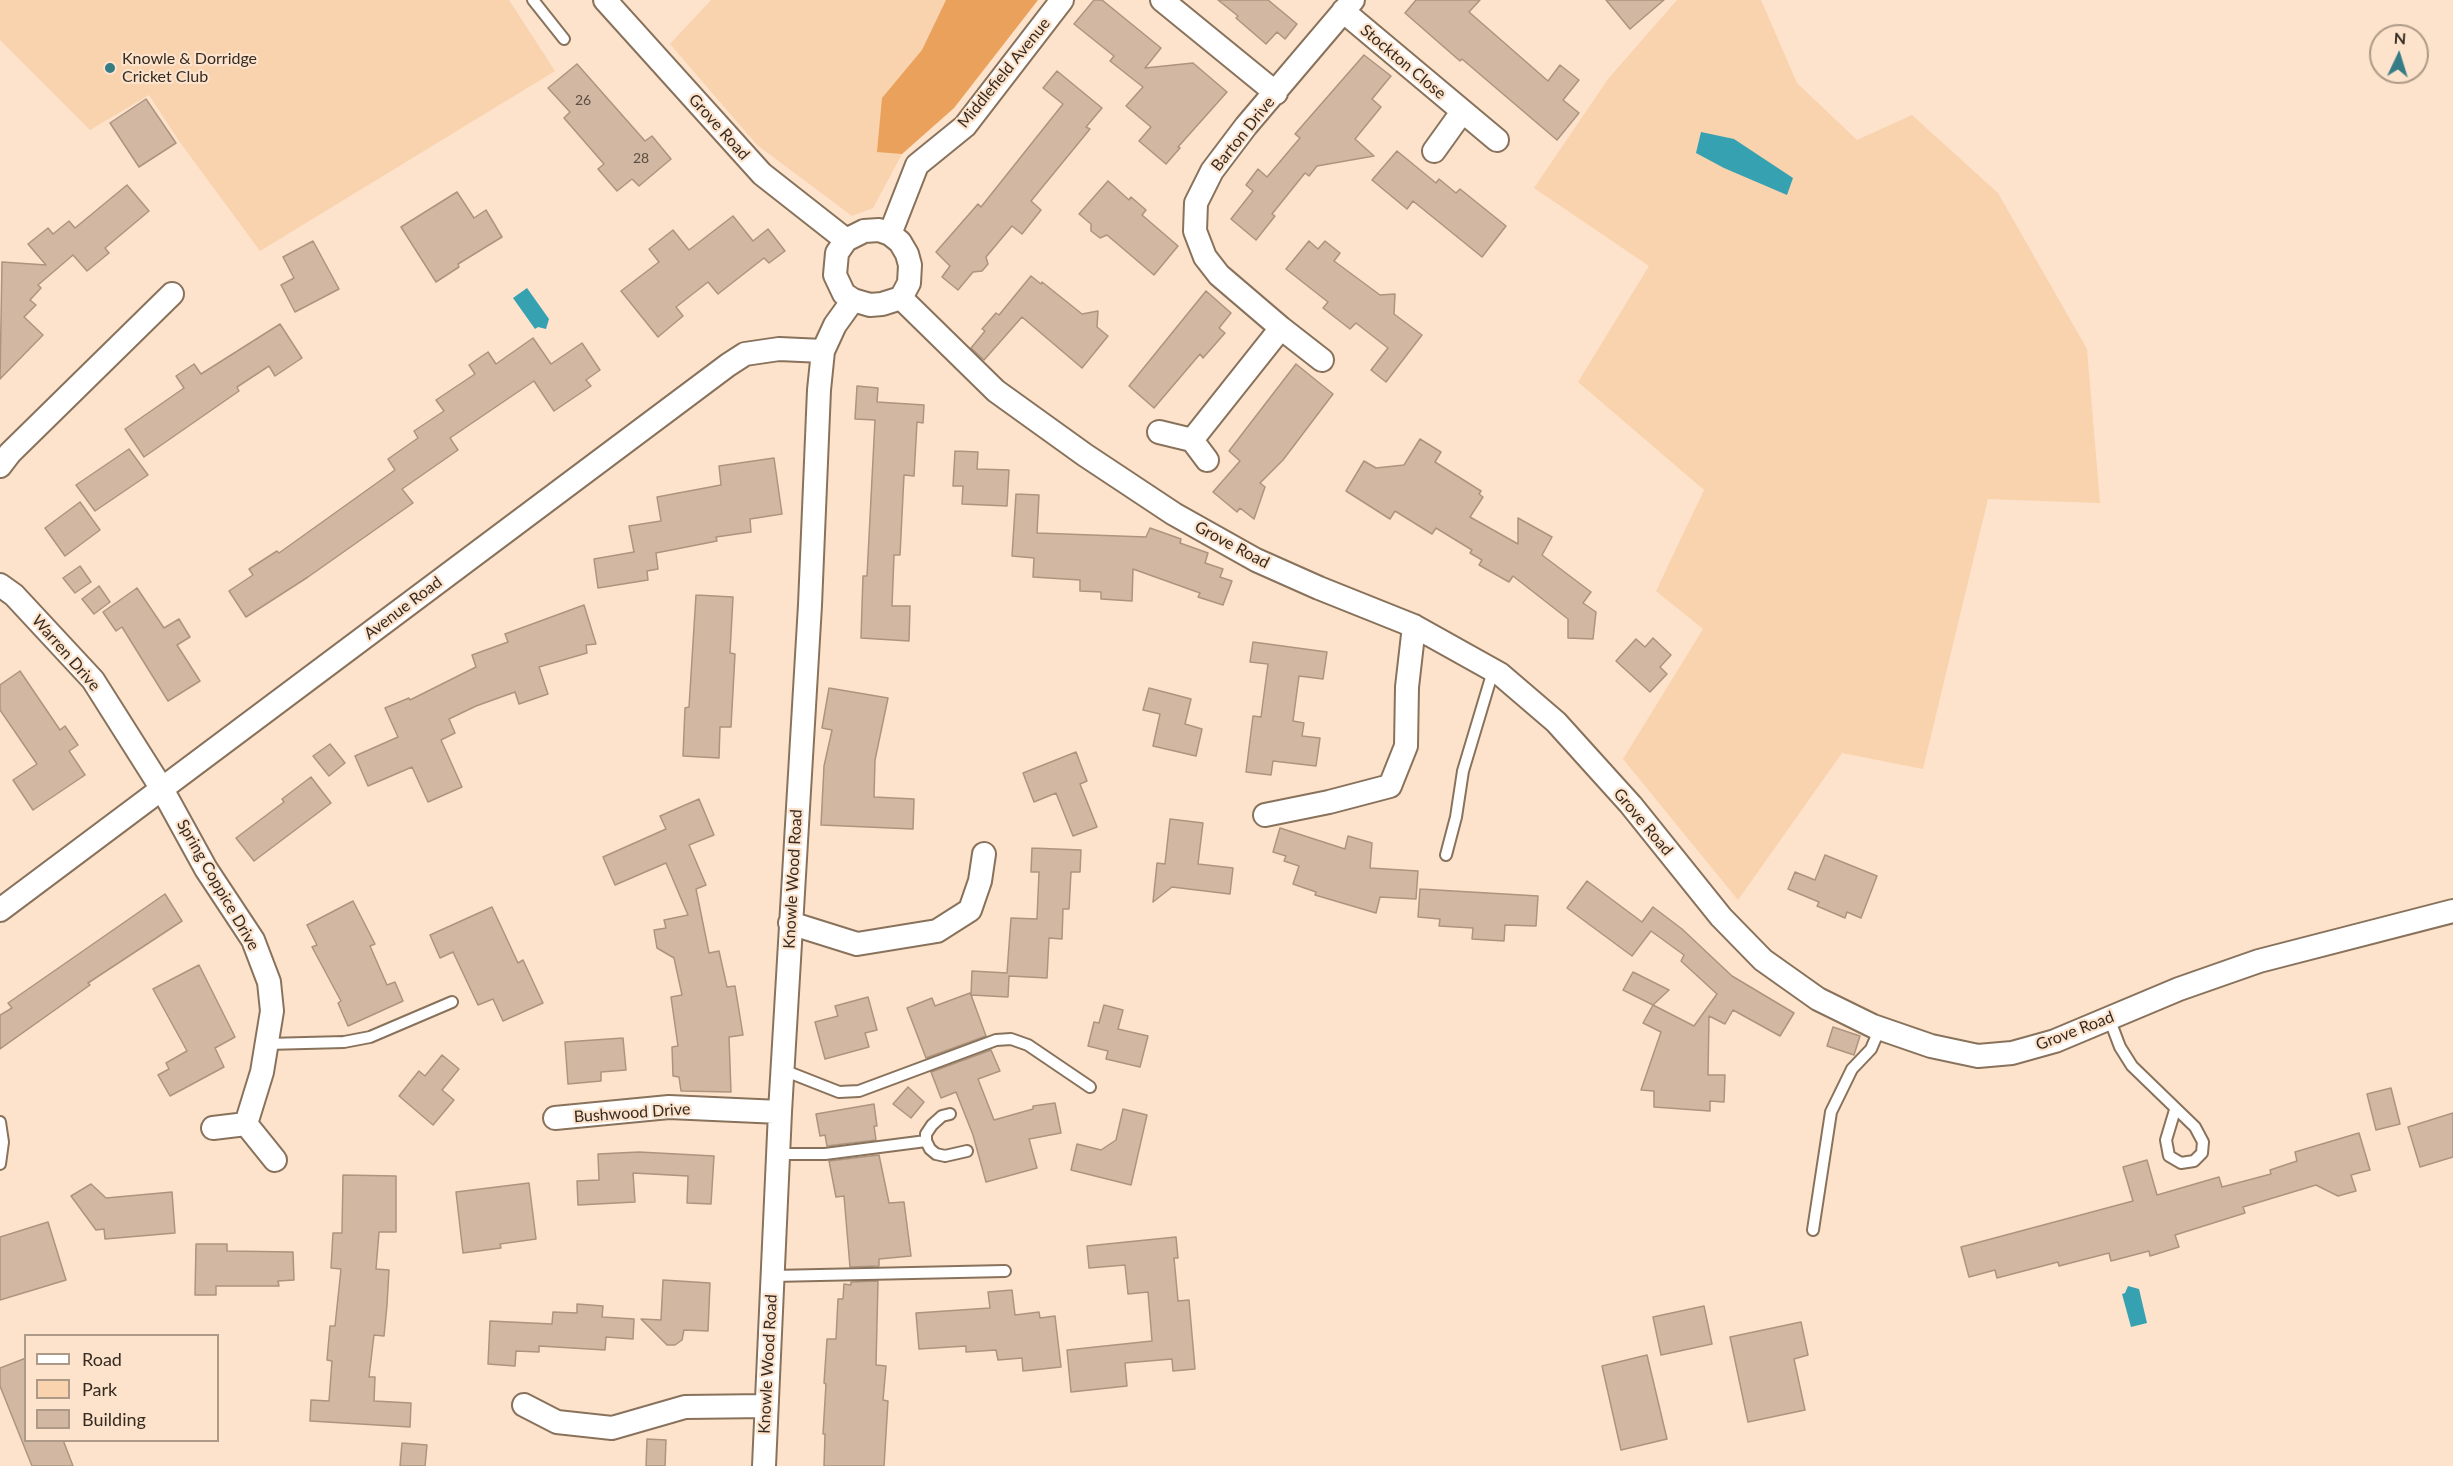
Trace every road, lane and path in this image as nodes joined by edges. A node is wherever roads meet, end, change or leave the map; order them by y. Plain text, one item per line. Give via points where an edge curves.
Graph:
1 (533, 0) edge
2 (605, 0) edge
3 (1062, 0) edge
4 (1162, 0) edge
5 (1348, 6) edge
6 (564, 39) dead end
7 (1276, 93) junction
8 (1462, 112) junction
9 (1497, 140) dead end
10 (1434, 151) dead end
11 (890, 234) junction
12 (846, 240) junction
13 (172, 294) dead end
14 (900, 298) junction
15 (853, 300) junction
16 (1281, 328) junction
17 (823, 351) junction
18 (1322, 360) dead end
19 (1159, 432) dead end
20 (1192, 440) junction
21 (1207, 460) dead end
22 (0, 466) edge
23 (0, 585) edge
24 (1414, 626) junction
25 (1492, 670) junction
26 (162, 789) junction
27 (1265, 815) dead end
28 (984, 854) dead end
29 (1446, 855) dead end
30 (0, 910) edge
31 (2453, 911) edge
32 (790, 923) junction
33 (452, 1002) dead end
34 (2109, 1018) junction
35 (1880, 1028) junction
36 (267, 1044) junction
37 (783, 1070) junction
38 (1090, 1088) dead end
39 (2175, 1110) junction
40 (780, 1112) junction
41 (950, 1114) dead end
42 (555, 1118) dead end
43 (0, 1122) edge
44 (246, 1124) junction
45 (213, 1128) dead end
46 (926, 1141) junction
47 (968, 1152) dead end
48 (778, 1154) junction
49 (275, 1160) dead end
50 (0, 1164) edge
51 (1813, 1230) dead end
52 (1005, 1271) dead end
53 (773, 1276) junction
54 (524, 1405) dead end
55 (766, 1407) junction
56 (764, 1466) edge

1 - 6 lane
2 - 12 street, Grove Road via 762,174
3 - 11 street, Middlefield Avenue via 965,126 918,165
4 - 7 street
5 - 7 street, Barton Drive
5 - 8 street, Stockton Close
7 - 16 street, Barton Drive via 1212,171 1196,203 1196,231 1205,257 1219,275
8 - 9 street, Stockton Close
8 - 10 street
11 - 12 street via 864,231
11 - 14 street via 908,254 910,265 909,283
12 - 15 street via 837,253 835,275 844,294
13 - 22 street
14 - 15 street via 870,305
14 - 24 street, Grove Road via 996,391 1174,513 1256,560
15 - 17 street, Knowle Wood Road
16 - 18 street, Barton Drive
16 - 20 street
17 - 26 street, Avenue Road via 746,354 728,365
17 - 32 street, Knowle Wood Road
19 - 20 street
20 - 21 street
23 - 26 street, Warren Drive via 14,595 93,680
24 - 25 street, Grove Road
24 - 27 street via 1406,746 1390,786
25 - 29 lane via 1463,771
25 - 35 street, Grove Road via 1556,722 1631,805 1721,917 1763,960 1818,999
26 - 30 street, Avenue Road
26 - 36 street, Spring Coppice Drive via 206,869 253,940 269,982 272,1011
28 - 32 street via 970,910 937,931 857,944
31 - 34 street, Grove Road via 2259,961
32 - 37 street, Knowle Wood Road
33 - 36 lane via 370,1037 344,1042
34 - 35 street, Grove Road via 2055,1041 2012,1053 1978,1056 1931,1046
34 - 39 lane via 2132,1066
35 - 51 lane via 1871,1049 1852,1069 1831,1112
36 - 44 street, Spring Coppice Drive
37 - 38 lane via 839,1092 859,1091 996,1040 1011,1039 1028,1045
37 - 40 street, Knowle Wood Road
39 - 39 lane via 2195,1127 2202,1142 2202,1153 2194,1161 2181,1163 2169,1156 2166,1140
40 - 42 street, Bushwood Drive via 669,1107
40 - 48 street, Knowle Wood Road
41 - 46 lane via 932,1125
43 - 50 lane
44 - 45 street
44 - 49 street
46 - 47 lane via 936,1154
46 - 48 lane via 825,1154
48 - 53 street, Knowle Wood Road
52 - 53 lane
53 - 55 street, Knowle Wood Road
54 - 55 street via 557,1422 612,1428 685,1407
55 - 56 street, Knowle Wood Road

